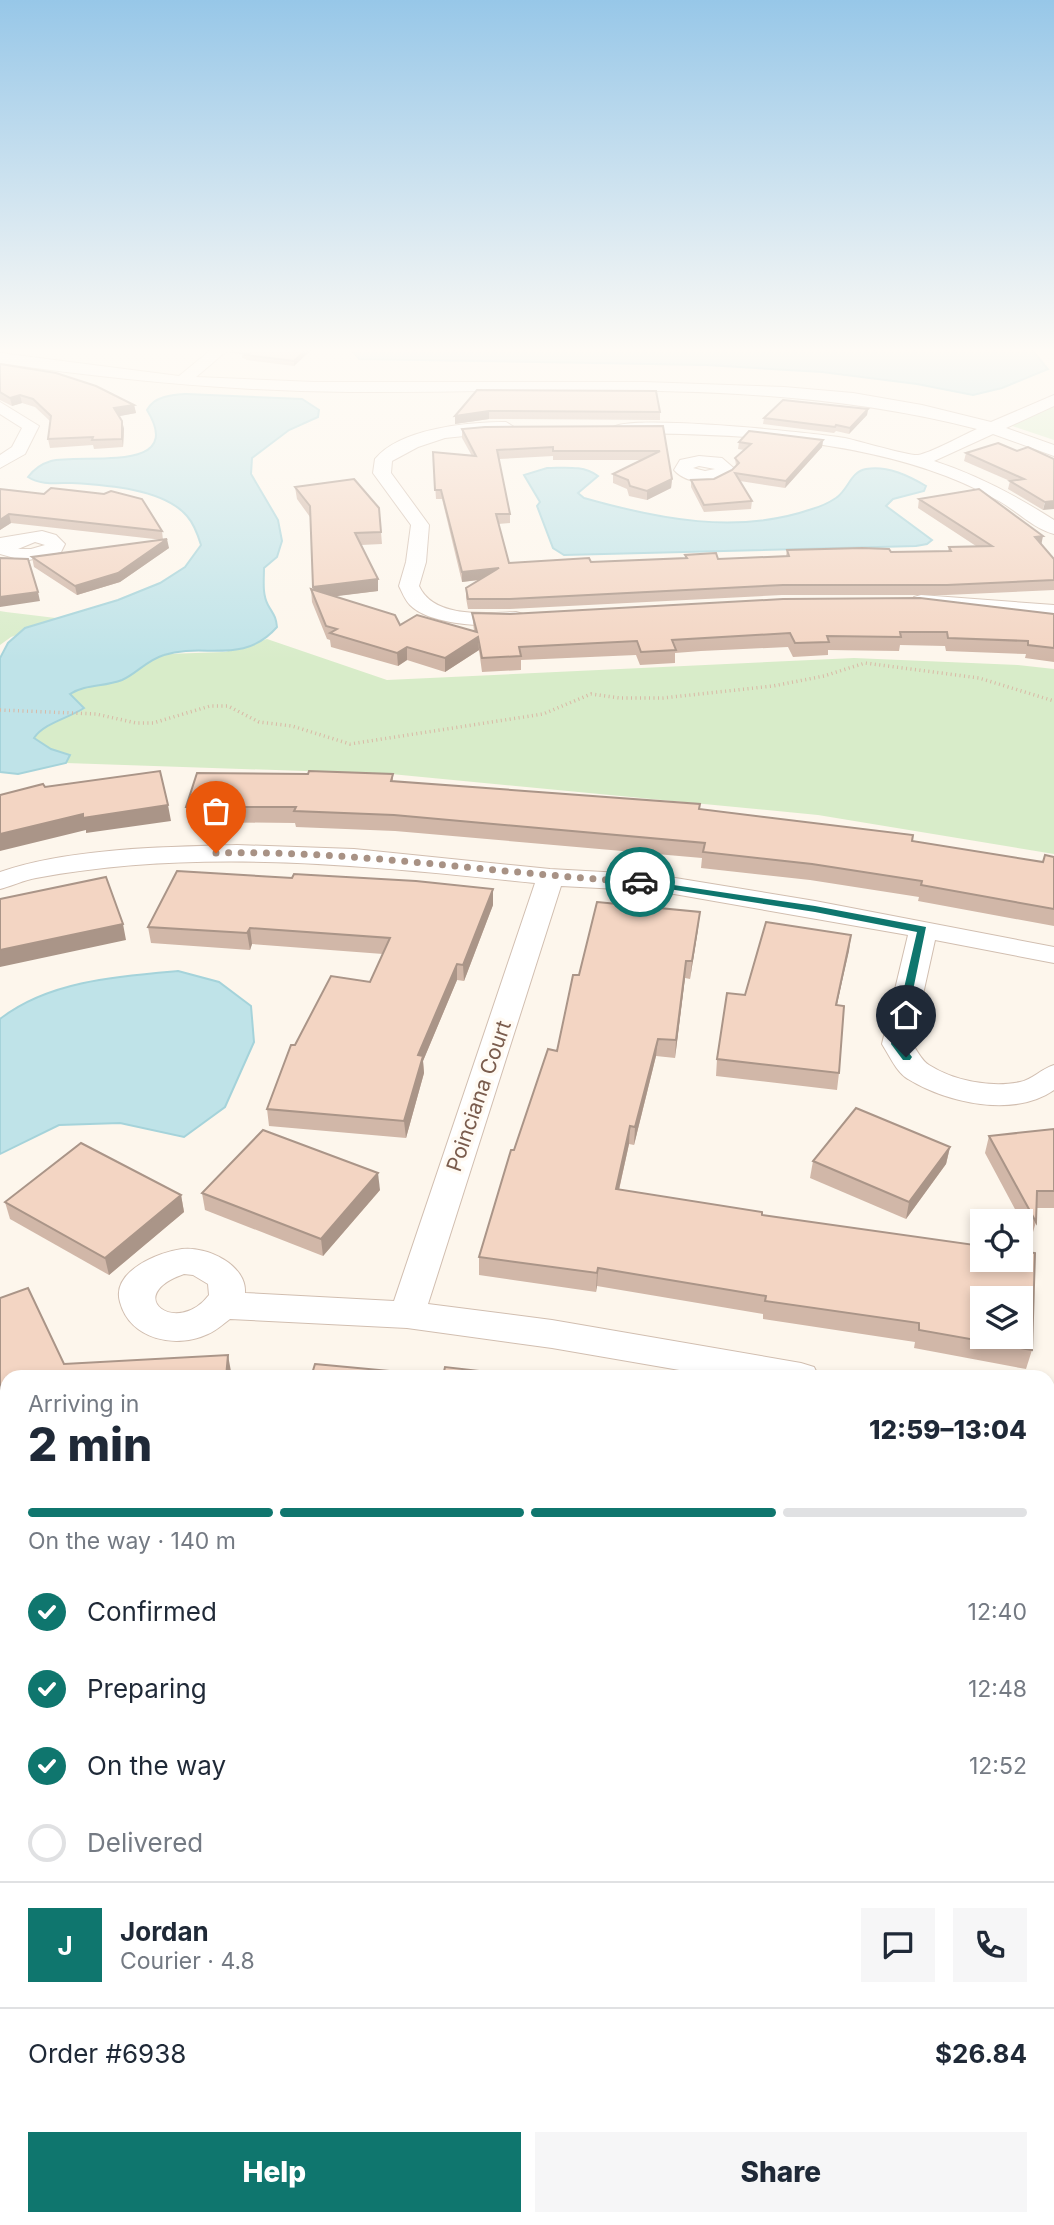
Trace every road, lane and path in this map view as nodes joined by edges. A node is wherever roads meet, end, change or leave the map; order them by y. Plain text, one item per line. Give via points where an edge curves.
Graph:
1 (15, 453) edge
2 (393, 453) edge
3 (709, 453) edge
4 (888, 453) edge
5 (937, 453) edge
6 (921, 460) junction
7 (708, 461) dead end
8 (0, 463) edge
9 (1054, 528) edge
10 (897, 600) edge
11 (1054, 611) edge
12 (538, 617) edge
13 (1054, 701) edge
14 (0, 710) edge
15 (550, 877) junction
16 (0, 881) edge
17 (923, 930) junction
18 (1054, 955) edge
19 (1054, 1075) edge
20 (222, 1306) dead end
21 (407, 1315) junction
22 (760, 1370) edge

1 - 8 street
2 - 12 street via 384,459 382,473 420,525 409,586 417,601 461,617
3 - 7 street
4 - 6 street
5 - 6 street
6 - 9 street via 1000,493
10 - 11 street
13 - 14 path via 979,678 865,663 773,686 663,698 591,694 543,714 350,744 292,726 260,722 228,706 210,706 153,723 40,709
15 - 16 street via 354,857 237,853 152,855 29,871
15 - 17 street via 657,883
15 - 21 street, Poinciana Court
17 - 18 street
17 - 19 street via 897,1044 916,1071 957,1090 1003,1094 1031,1091
20 - 21 street
21 - 22 street via 552,1334

